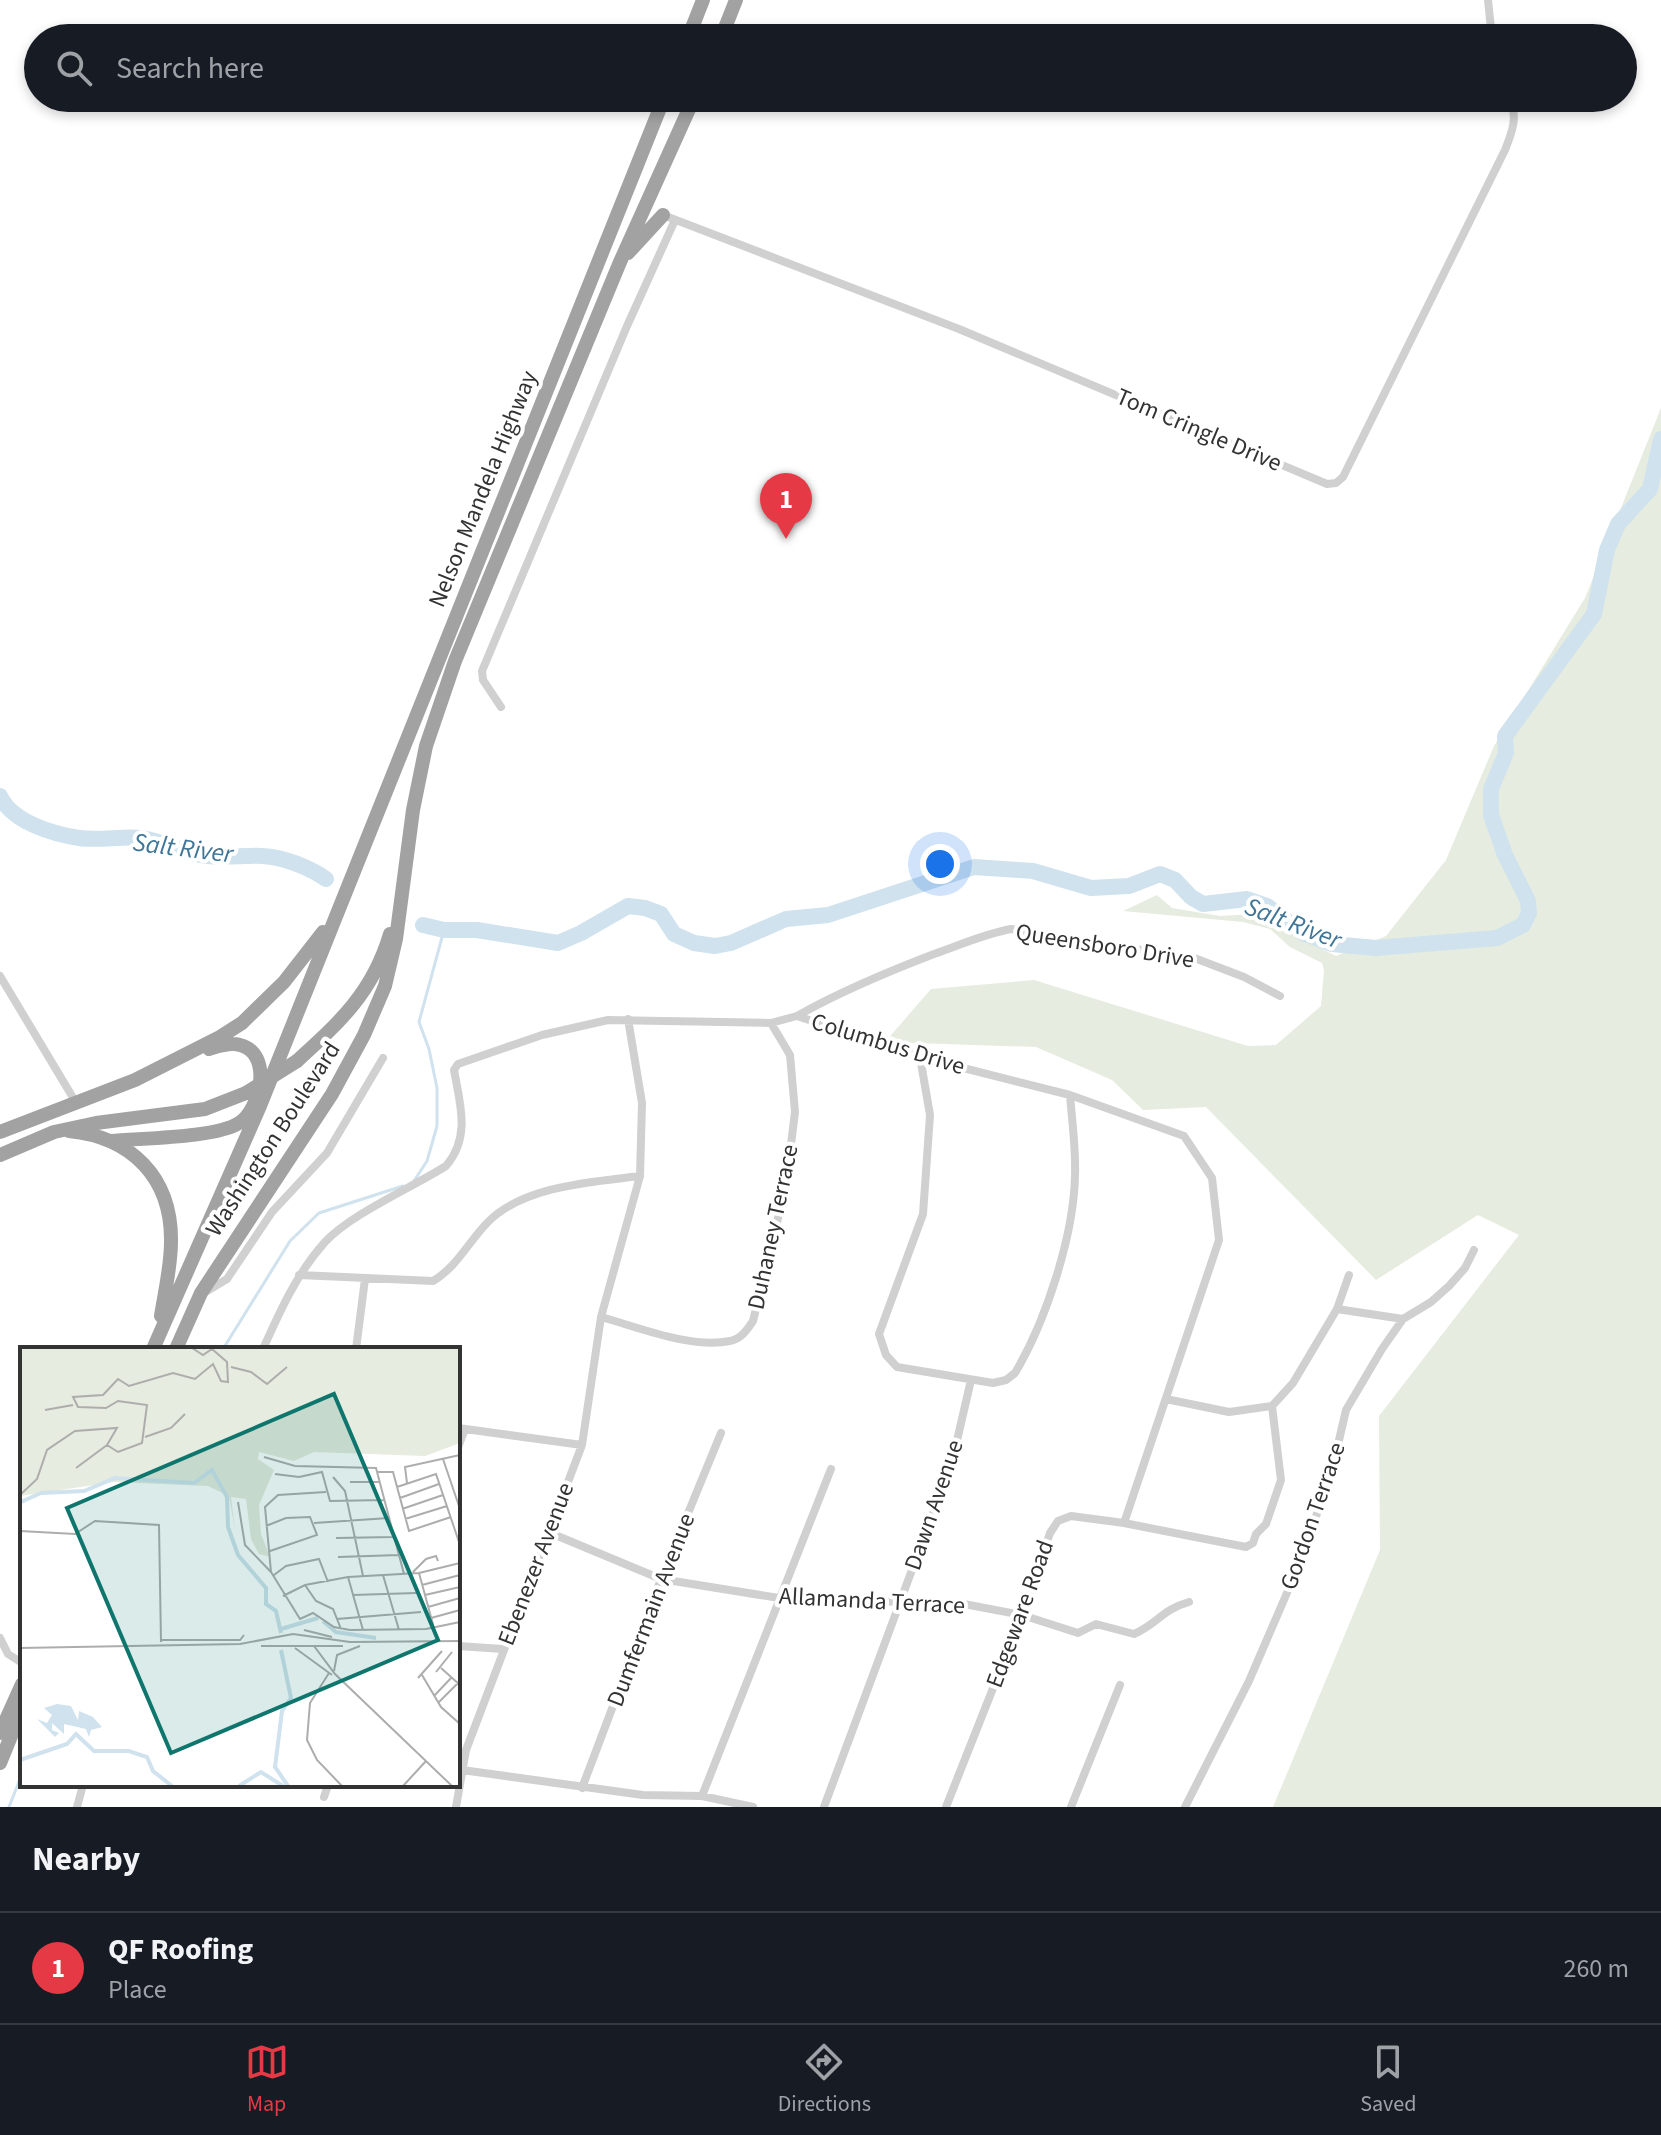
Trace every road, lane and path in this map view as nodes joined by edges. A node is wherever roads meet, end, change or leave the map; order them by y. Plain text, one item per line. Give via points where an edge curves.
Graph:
1 (703, 0) edge
2 (736, 0) edge
3 (1488, 0) edge
4 (694, 24) edge
5 (727, 24) edge
6 (1491, 24) edge
7 (658, 112) edge
8 (688, 112) edge
9 (1515, 112) edge
10 (669, 218) junction
11 (620, 262) junction
12 (501, 707) dead end
13 (344, 897) junction
14 (400, 899) junction
15 (0, 976) edge
16 (1280, 996) dead end
17 (797, 1016) junction
18 (628, 1019) junction
19 (771, 1023) junction
20 (920, 1057) junction
21 (178, 1058) junction
22 (383, 1058) dead end
23 (1070, 1095) junction
24 (75, 1101) junction
25 (69, 1131) junction
26 (0, 1132) edge
27 (111, 1141) junction
28 (0, 1155) edge
29 (640, 1176) junction
30 (1474, 1250) dead end
31 (299, 1275) junction
32 (1349, 1275) dead end
33 (365, 1279) junction
34 (201, 1293) junction
35 (1337, 1309) junction
36 (601, 1317) junction
37 (1403, 1319) junction
38 (153, 1347) edge
39 (154, 1347) edge
40 (177, 1347) edge
41 (264, 1347) edge
42 (356, 1347) edge
43 (971, 1380) junction
44 (1166, 1399) junction
45 (1272, 1406) junction
46 (461, 1428) edge
47 (721, 1433) dead end
48 (582, 1445) junction
49 (831, 1469) dead end
50 (1124, 1523) junction
51 (548, 1532) junction
52 (661, 1579) junction
53 (779, 1598) junction
54 (900, 1602) junction
55 (1189, 1602) dead end
56 (1022, 1615) junction
57 (0, 1638) edge
58 (460, 1646) edge
59 (503, 1649) junction
60 (20, 1662) edge
61 (1120, 1685) dead end
62 (20, 1694) edge
63 (20, 1714) edge
64 (10, 1742) edge
65 (0, 1763) edge
66 (462, 1770) junction
67 (460, 1782) edge
68 (82, 1787) edge
69 (327, 1787) edge
70 (459, 1787) edge
71 (582, 1788) junction
72 (702, 1796) junction
73 (324, 1797) dead end
74 (77, 1807) edge
75 (456, 1807) edge
76 (753, 1807) edge
77 (824, 1807) edge
78 (946, 1807) edge
79 (1071, 1807) edge
80 (1185, 1807) edge

1 - 4 highway
2 - 5 highway
3 - 6 street
7 - 13 highway, Nelson Mandela Highway
8 - 11 highway, Nelson Mandela Highway
9 - 10 street, Tom Cringle Drive via 1515,128 1505,150 1336,483 1327,484 959,329
10 - 11 highway
10 - 12 street via 482,671
11 - 14 highway, Nelson Mandela Highway via 450,675 426,746
13 - 21 highway via 318,942 263,1002 231,1030
13 - 39 highway, Washington Boulevard
14 - 25 highway, bridge via 389,939 358,1000 297,1061 246,1093 205,1109
14 - 34 highway, Washington Boulevard via 390,970 364,1035 332,1094
15 - 24 street
16 - 17 street, Queensboro Drive via 1197,959 1011,929 900,967
17 - 19 street, Columbus Drive
17 - 20 street, Columbus Drive
18 - 19 street, Columbus Drive
18 - 29 street, Ebenezer Avenue via 642,1103
18 - 31 street, Columbus Drive via 542,1035 458,1064 454,1070 463,1113 458,1153 446,1166 339,1230
19 - 36 street, Duhaney Terrace via 790,1055 795,1112 786,1185 753,1321 732,1341 695,1343
20 - 23 street, Columbus Drive
20 - 43 street via 930,1115 923,1214 879,1334 880,1345 897,1367
21 - 24 highway
21 - 27 highway via 223,1044 247,1048 260,1068 259,1092 251,1110 239,1123 216,1130
22 - 34 street via 327,1153 272,1212 227,1279
23 - 43 street via 1075,1175 1070,1227 1049,1296 1015,1373 993,1383
23 - 44 street, Columbus Drive via 1184,1136 1212,1178 1219,1240
24 - 26 highway
25 - 27 highway
25 - 28 highway
27 - 38 highway via 148,1169 166,1206 171,1239
29 - 33 street via 570,1185 523,1199 489,1221 461,1257 433,1281
29 - 36 street, Ebenezer Avenue
30 - 37 street, Gordon Terrace via 1449,1286
31 - 33 street
31 - 41 street, Columbus Drive
32 - 35 street
33 - 42 street
34 - 40 highway, Washington Boulevard
35 - 37 street
35 - 45 street via 1293,1383
36 - 48 street, Ebenezer Avenue
37 - 80 street, Gordon Terrace via 1346,1410 1302,1558 1249,1681
43 - 54 street, Dawn Avenue via 952,1462
44 - 45 street via 1229,1412
44 - 50 street, Columbus Drive
45 - 50 street, Edgeware Road via 1281,1480 1271,1513 1253,1543 1246,1547
46 - 48 street
47 - 52 street, Dumfermain Avenue
48 - 51 street, Ebenezer Avenue
49 - 53 street
50 - 56 street, Edgeware Road via 1071,1516 1058,1521
51 - 52 street, Allamanda Terrace
51 - 59 street, Ebenezer Avenue
52 - 53 street, Allamanda Terrace
52 - 71 street, Dumfermain Avenue
53 - 54 street, Allamanda Terrace
53 - 72 street
54 - 56 street, Allamanda Terrace via 964,1604
54 - 77 street, Dawn Avenue
55 - 56 street, Allamanda Terrace via 1165,1611 1134,1634 1096,1624 1078,1633
56 - 78 street, Edgeware Road
57 - 60 street via 8,1654
58 - 59 street
59 - 66 street, Ebenezer Avenue
61 - 79 street
62 - 64 highway
63 - 64 highway
64 - 65 highway
66 - 67 street, Ebenezer Avenue
66 - 71 street
68 - 74 street
69 - 73 street
70 - 75 street, Ebenezer Avenue
71 - 72 street
72 - 76 street

